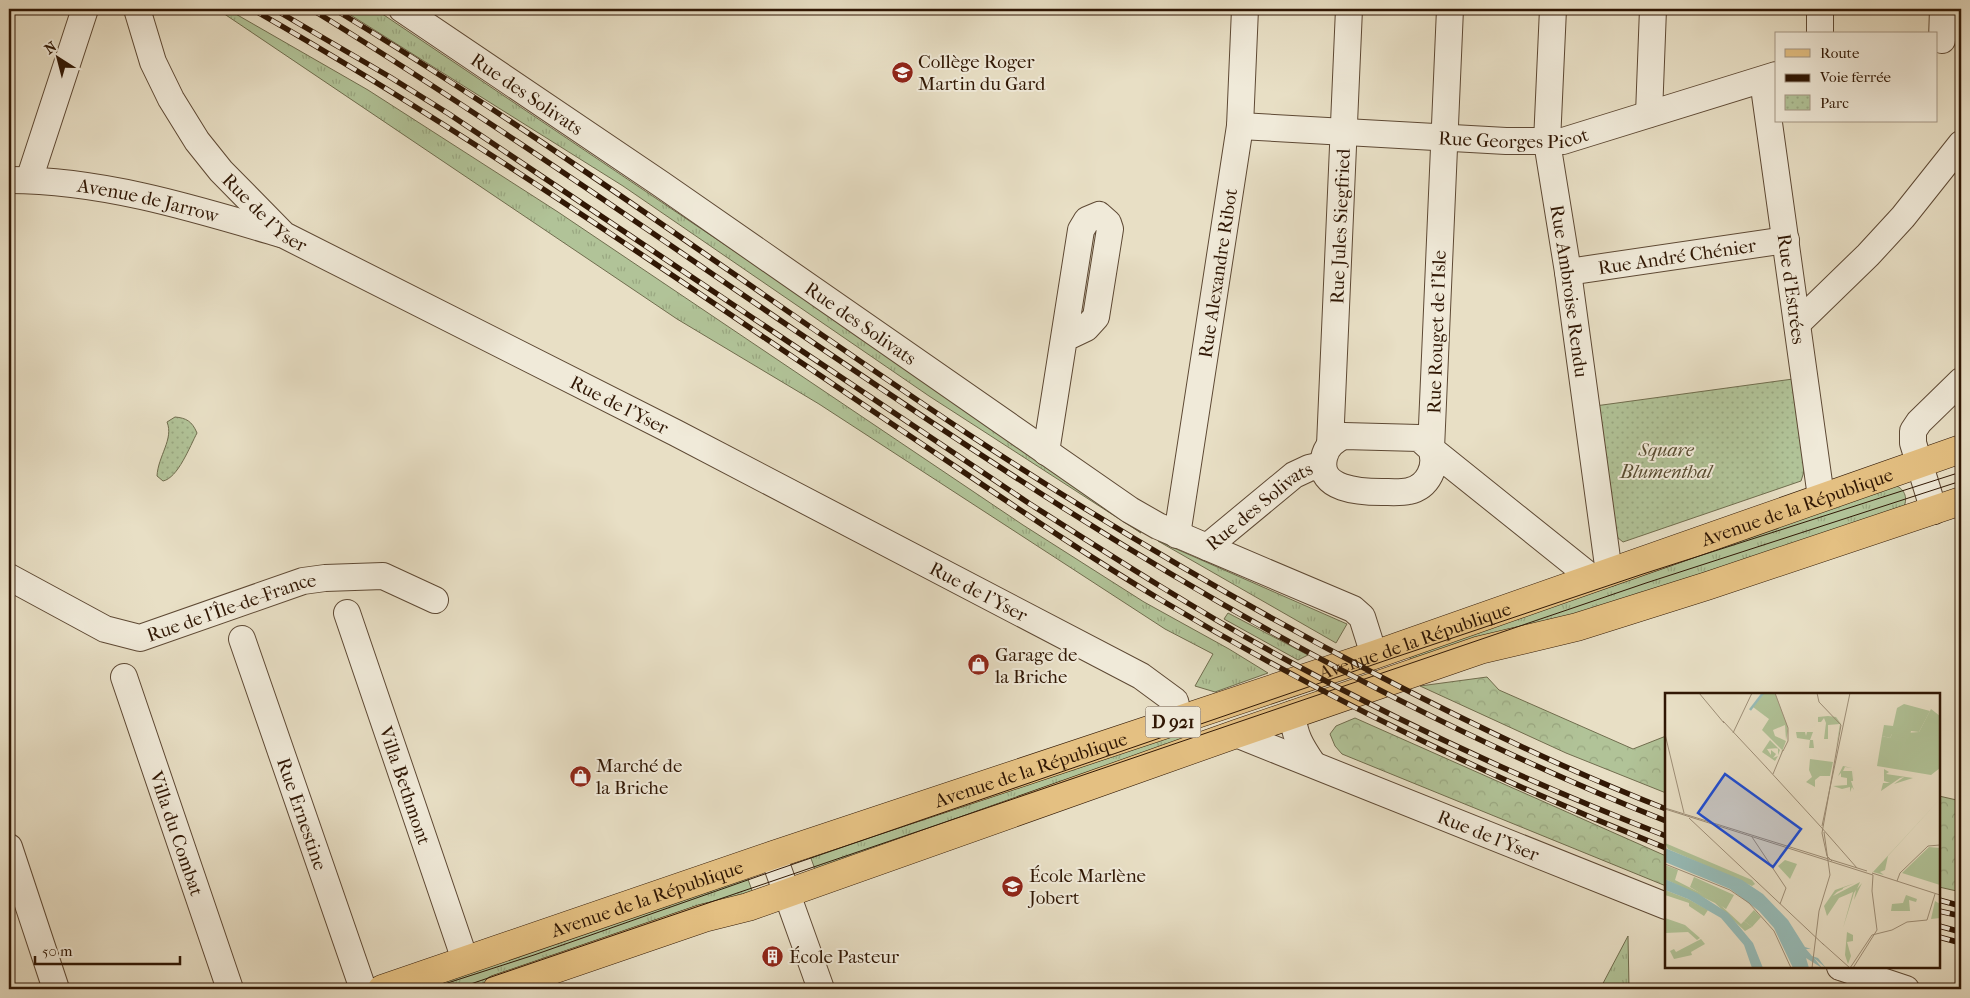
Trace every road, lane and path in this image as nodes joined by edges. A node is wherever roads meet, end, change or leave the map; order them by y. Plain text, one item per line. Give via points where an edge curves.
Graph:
1 (85, 9) edge
2 (137, 9) edge
3 (402, 9) edge
4 (1246, 9) edge
5 (1349, 9) edge
6 (1450, 9) edge
7 (1553, 9) edge
8 (1654, 9) edge
9 (1820, 9) edge
10 (1943, 9) edge
11 (1820, 32) edge
12 (1946, 39) edge
13 (1770, 78) edge
14 (1649, 114) junction
15 (1240, 126) junction
16 (1344, 132) junction
17 (1445, 137) junction
18 (1547, 142) junction
19 (1961, 144) edge
20 (19, 180) edge
21 (284, 235) junction
22 (1786, 240) junction
23 (1568, 272) junction
24 (1798, 323) junction
25 (1065, 338) dead end
26 (1961, 381) edge
27 (1431, 449) junction
28 (1961, 449) edge
29 (1046, 452) junction
30 (1327, 455) junction
31 (1920, 463) junction
32 (1822, 498) junction
33 (1961, 501) edge
34 (1934, 511) junction
35 (1178, 535) junction
36 (1207, 547) junction
37 (1600, 575) junction
38 (9, 577) edge
39 (435, 600) dead end
40 (347, 612) dead end
41 (242, 639) dead end
42 (1374, 655) junction
43 (124, 677) dead end
44 (1293, 714) junction
45 (1180, 720) junction
46 (1236, 734) junction
47 (1312, 764) junction
48 (9, 847) edge
49 (773, 854) junction
50 (787, 892) junction
51 (1665, 906) edge
52 (465, 960) junction
53 (1843, 968) edge
54 (56, 989) edge
55 (230, 989) edge
56 (362, 989) edge
57 (382, 989) edge
58 (496, 989) edge
59 (821, 989) edge
60 (1906, 989) edge

1 - 20 street
2 - 21 street, Rue de l'Yser via 152,62 197,141 221,171
3 - 29 street, Rue des Solivats via 669,189
4 - 15 street, Rue Alexandre Ribot
5 - 16 street, Rue Jules Siegfried
6 - 17 street, Rue Rouget de l'Isle
7 - 18 street, Rue Ambroise Rendu
8 - 14 street
9 - 11 street
10 - 12 street
13 - 14 street, Rue Georges Picot
13 - 22 street, Rue d'Estrées
14 - 18 street, Rue Georges Picot via 1570,140
15 - 16 street, Rue Georges Picot
15 - 35 street, Rue Alexandre Ribot
16 - 17 street, Rue Georges Picot
16 - 30 street, Rue Jules Siegfried
17 - 18 street, Rue Georges Picot
17 - 27 street, Rue Rouget de l'Isle
18 - 23 street, Rue Ambroise Rendu
19 - 24 street via 1903,217
20 - 21 street, Avenue de Jarrow via 112,190 199,210
21 - 45 street, Rue de l'Yser via 676,433 1136,674 1176,701
22 - 23 street, Rue André Chénier
22 - 24 street, Rue d'Estrées
23 - 37 street, Rue Ambroise Rendu
24 - 32 street, Rue d'Estrées
25 - 29 street
26 - 31 street via 1916,426 1912,439
27 - 30 street, Rue des Solivats via 1419,438 1347,435 1336,439
27 - 30 street, Rue Rouget de l'Isle via 1434,462 1431,473 1423,484 1408,492 1349,490 1337,485 1330,479
27 - 37 street
28 - 31 main road, Avenue de la République / D 921
29 - 35 street, Rue des Solivats via 1130,510
30 - 36 street, Rue des Solivats via 1294,476
31 - 32 main road, Avenue de la République / D 921
31 - 34 street
32 - 37 main road, Avenue de la République / D 921
33 - 34 main road, Avenue de la République / D 921
34 - 44 main road, Avenue de la République / D 921 via 1577,627 1480,650
35 - 36 street, Rue des Solivats
36 - 42 street via 1353,609 1362,617
37 - 42 main road, Avenue de la République / D 921
38 - 39 street, Rue de l'Île-de-France via 106,629 140,638 303,581 325,578 383,576
40 - 52 street, Villa Bethmont
41 - 56 street, Rue Ernestine
42 - 45 main road, Avenue de la République / D 921
43 - 55 street, Villa du Combat
44 - 46 main road, Avenue de la République / D 921
44 - 47 street via 1295,732
45 - 49 main road, Avenue de la République / D 921
46 - 47 street, Rue de l'Yser
46 - 50 main road, Avenue de la République / D 921
47 - 51 street, Rue de l'Yser
48 - 54 street
49 - 50 street
49 - 52 main road, Avenue de la République / D 921
50 - 58 main road, Avenue de la République / D 921
50 - 59 street
52 - 57 main road, Avenue de la République / D 921
53 - 60 street

